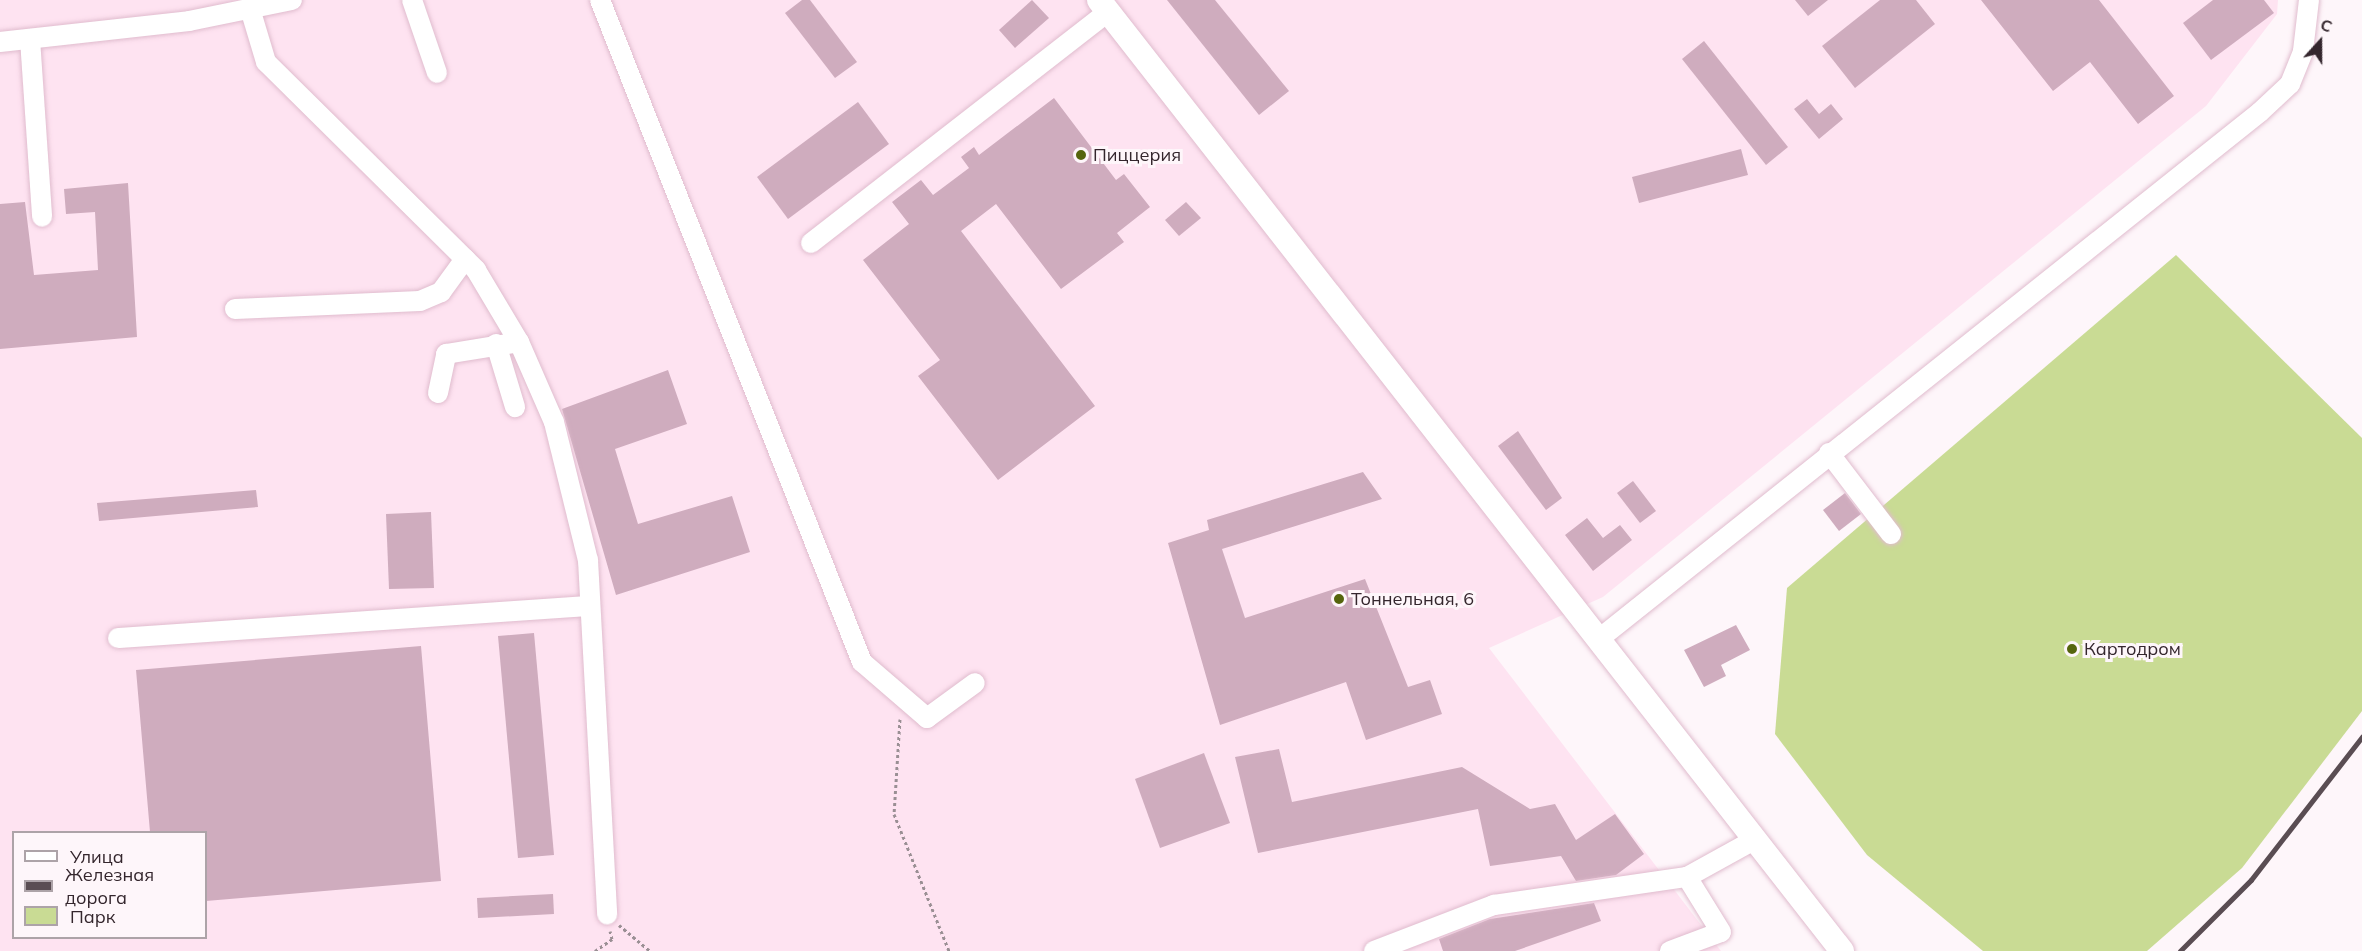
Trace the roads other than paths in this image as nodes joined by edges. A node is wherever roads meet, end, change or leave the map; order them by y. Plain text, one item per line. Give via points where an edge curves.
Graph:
1 (292, 0) edge
2 (412, 0) edge
3 (600, 0) edge
4 (2309, 0) edge
5 (1103, 6) edge
6 (251, 12) junction
7 (30, 39) junction
8 (0, 42) edge
9 (436, 73) dead end
10 (42, 217) dead end
11 (812, 243) dead end
12 (465, 259) junction
13 (235, 309) dead end
14 (519, 342) junction
15 (496, 344) junction
16 (438, 393) dead end
17 (515, 407) dead end
18 (1829, 453) junction
19 (1891, 534) dead end
20 (589, 606) junction
21 (118, 638) dead end
22 (1599, 639) junction
23 (975, 684) dead end
24 (1754, 840) junction
25 (1687, 877) junction
26 (606, 914) road end
27 (1374, 951) edge
28 (1670, 951) edge
29 (1842, 951) edge

1 - 6 street
2 - 9 street
3 - 23 street via 862,662 927,718
4 - 18 street via 2303,51 2290,84 2241,138
5 - 11 street
5 - 22 main road
6 - 7 street
6 - 12 street via 266,62
7 - 8 street
7 - 10 street
12 - 13 street via 441,292 420,301
12 - 14 street
14 - 15 street
14 - 20 street via 554,422 573,493 588,560
15 - 16 street via 446,354
15 - 17 street
18 - 19 street
18 - 22 street
20 - 21 street
20 - 26 street
22 - 24 main road
24 - 25 street
24 - 29 main road
25 - 27 street via 1494,905
25 - 28 street via 1721,932

